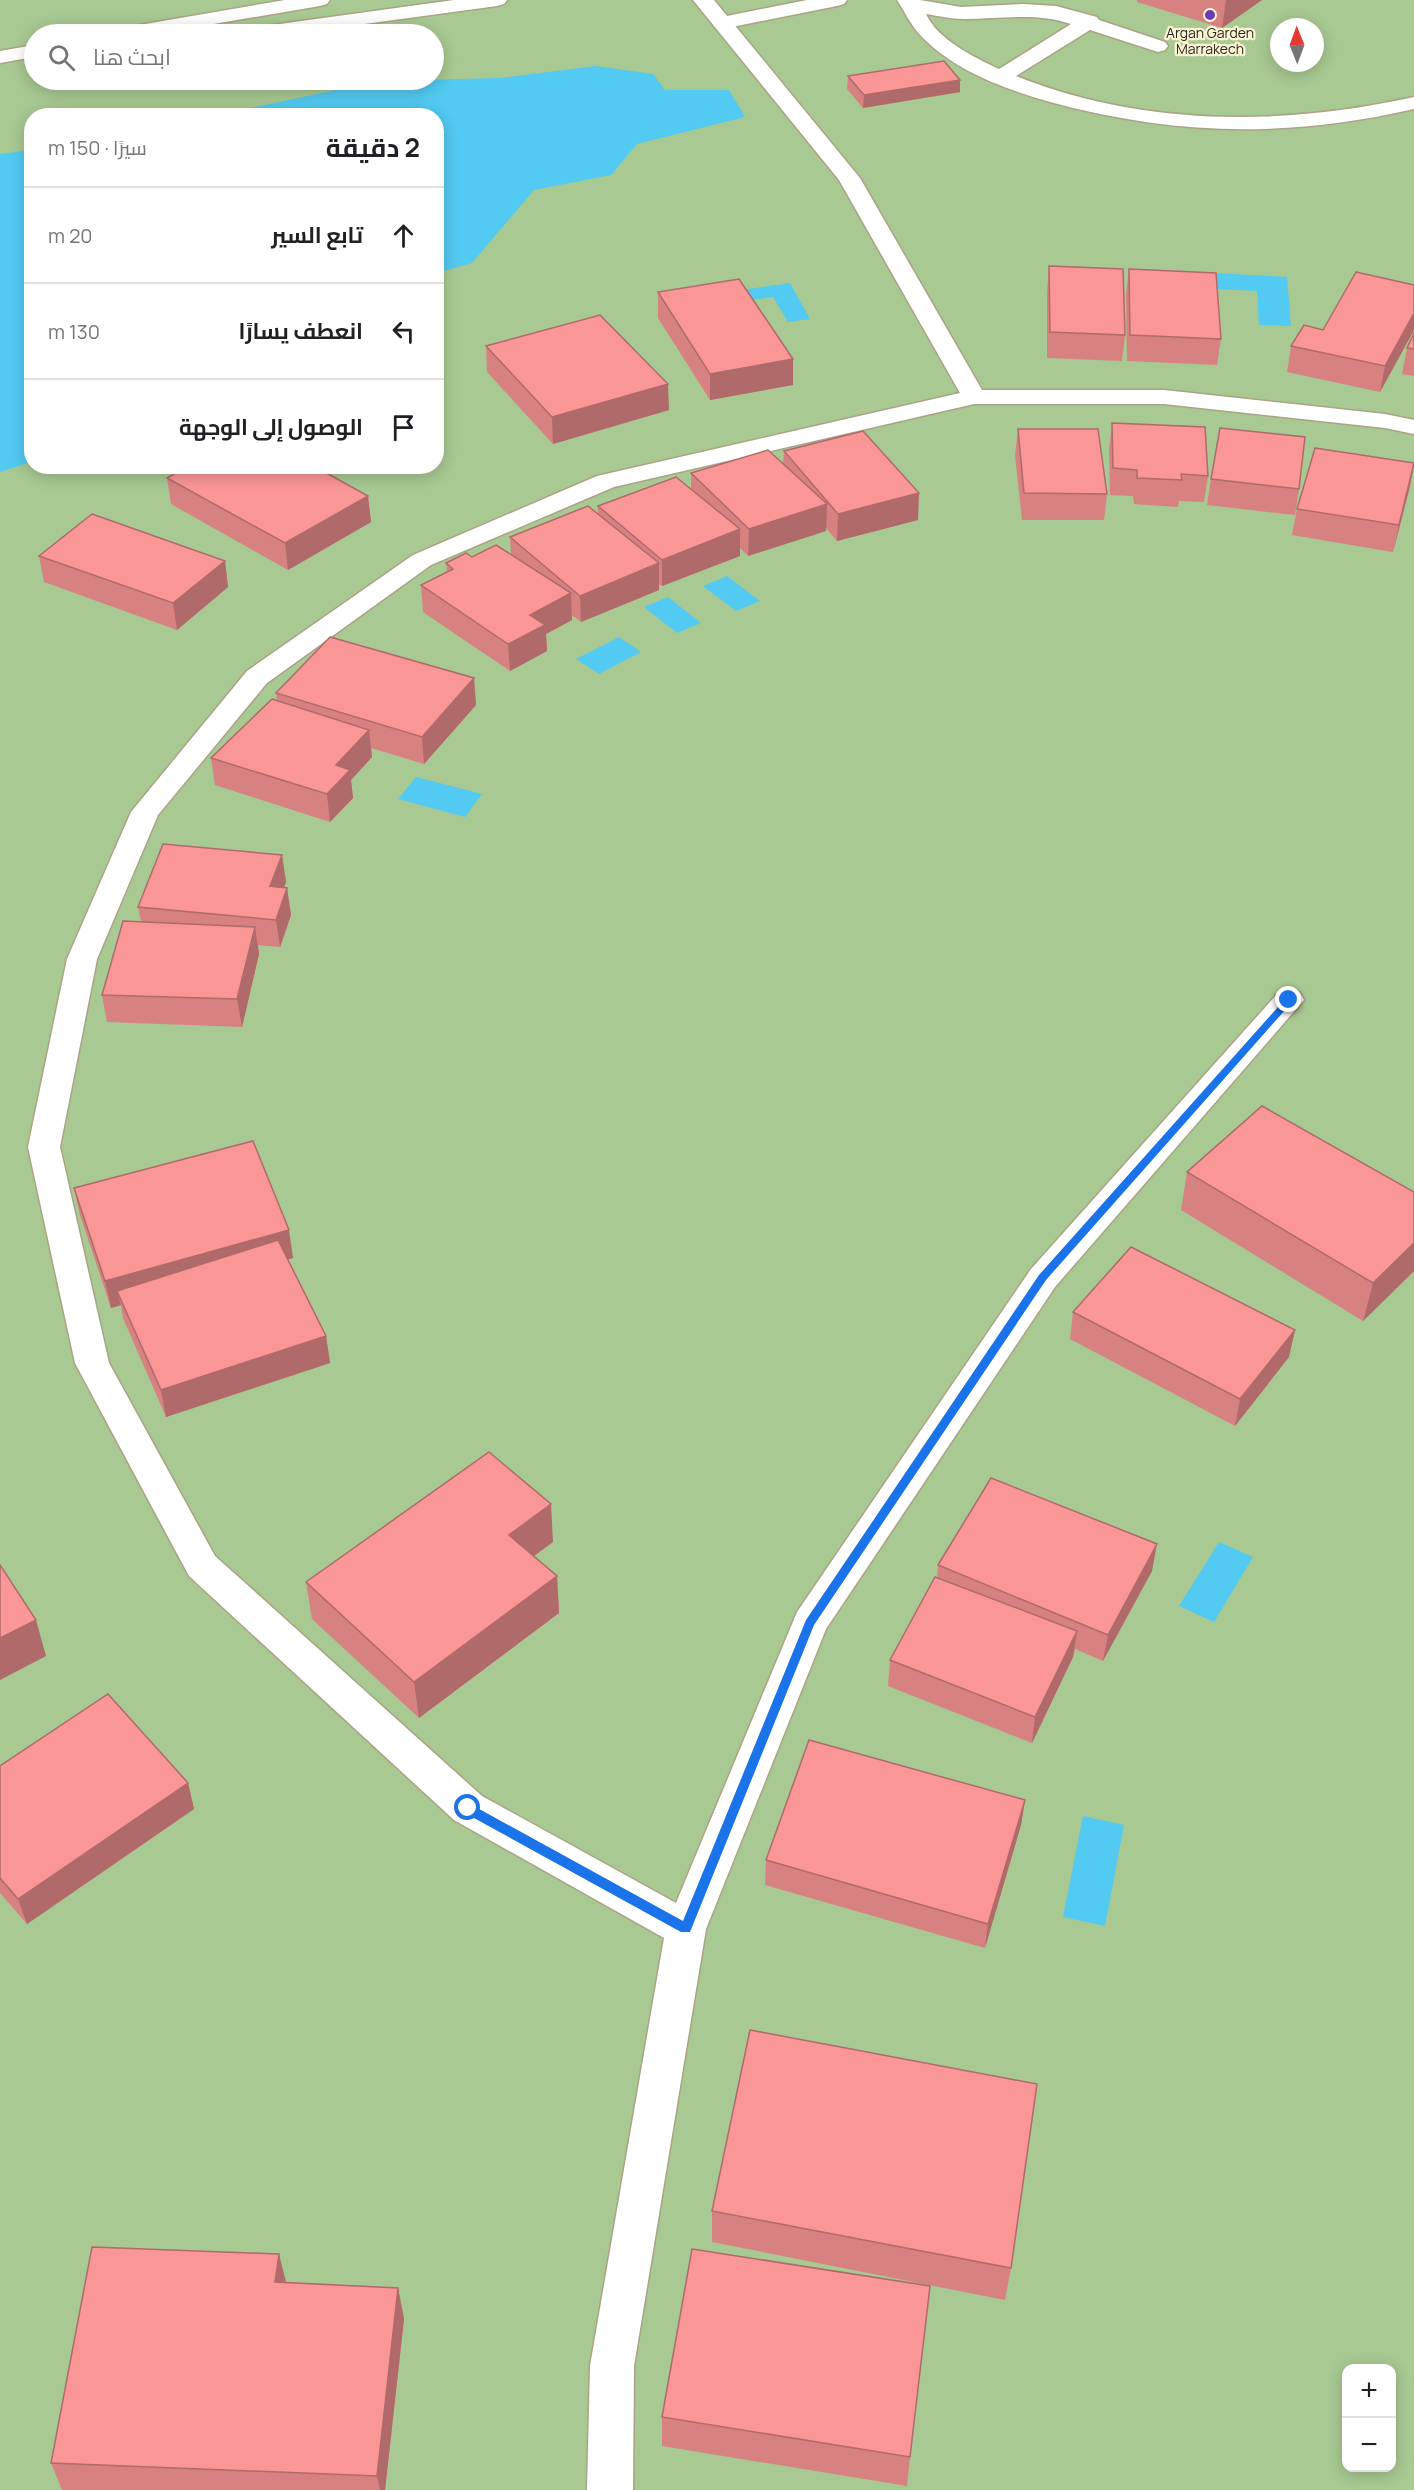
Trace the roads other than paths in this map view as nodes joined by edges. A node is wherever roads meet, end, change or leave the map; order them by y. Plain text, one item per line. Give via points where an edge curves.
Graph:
1 (320, 0) edge
2 (497, 0) edge
3 (704, 0) edge
4 (823, 1) edge
5 (911, 3) edge
6 (1090, 21) junction
7 (722, 23) junction
8 (180, 24) edge
9 (323, 24) edge
10 (1158, 46) dead end
11 (24, 53) edge
12 (0, 57) edge
13 (999, 78) junction
14 (1414, 103) edge
15 (974, 397) junction
16 (1414, 428) edge
17 (1289, 1000) dead end
18 (686, 1929) junction
19 (610, 2490) edge

1 - 8 street
2 - 9 street
3 - 7 street
4 - 7 street
5 - 6 street via 974,13 1040,10
5 - 13 street via 918,19 935,38
6 - 10 street
6 - 13 street
7 - 15 street via 849,178
11 - 12 street
13 - 14 street via 1107,111 1199,123 1326,121
15 - 16 street via 1164,397 1386,421
15 - 18 street via 606,481 422,560 257,677 145,812 82,959 44,1147 92,1364 202,1566 468,1808
17 - 18 street via 1043,1278 810,1623
18 - 19 street via 612,2366

